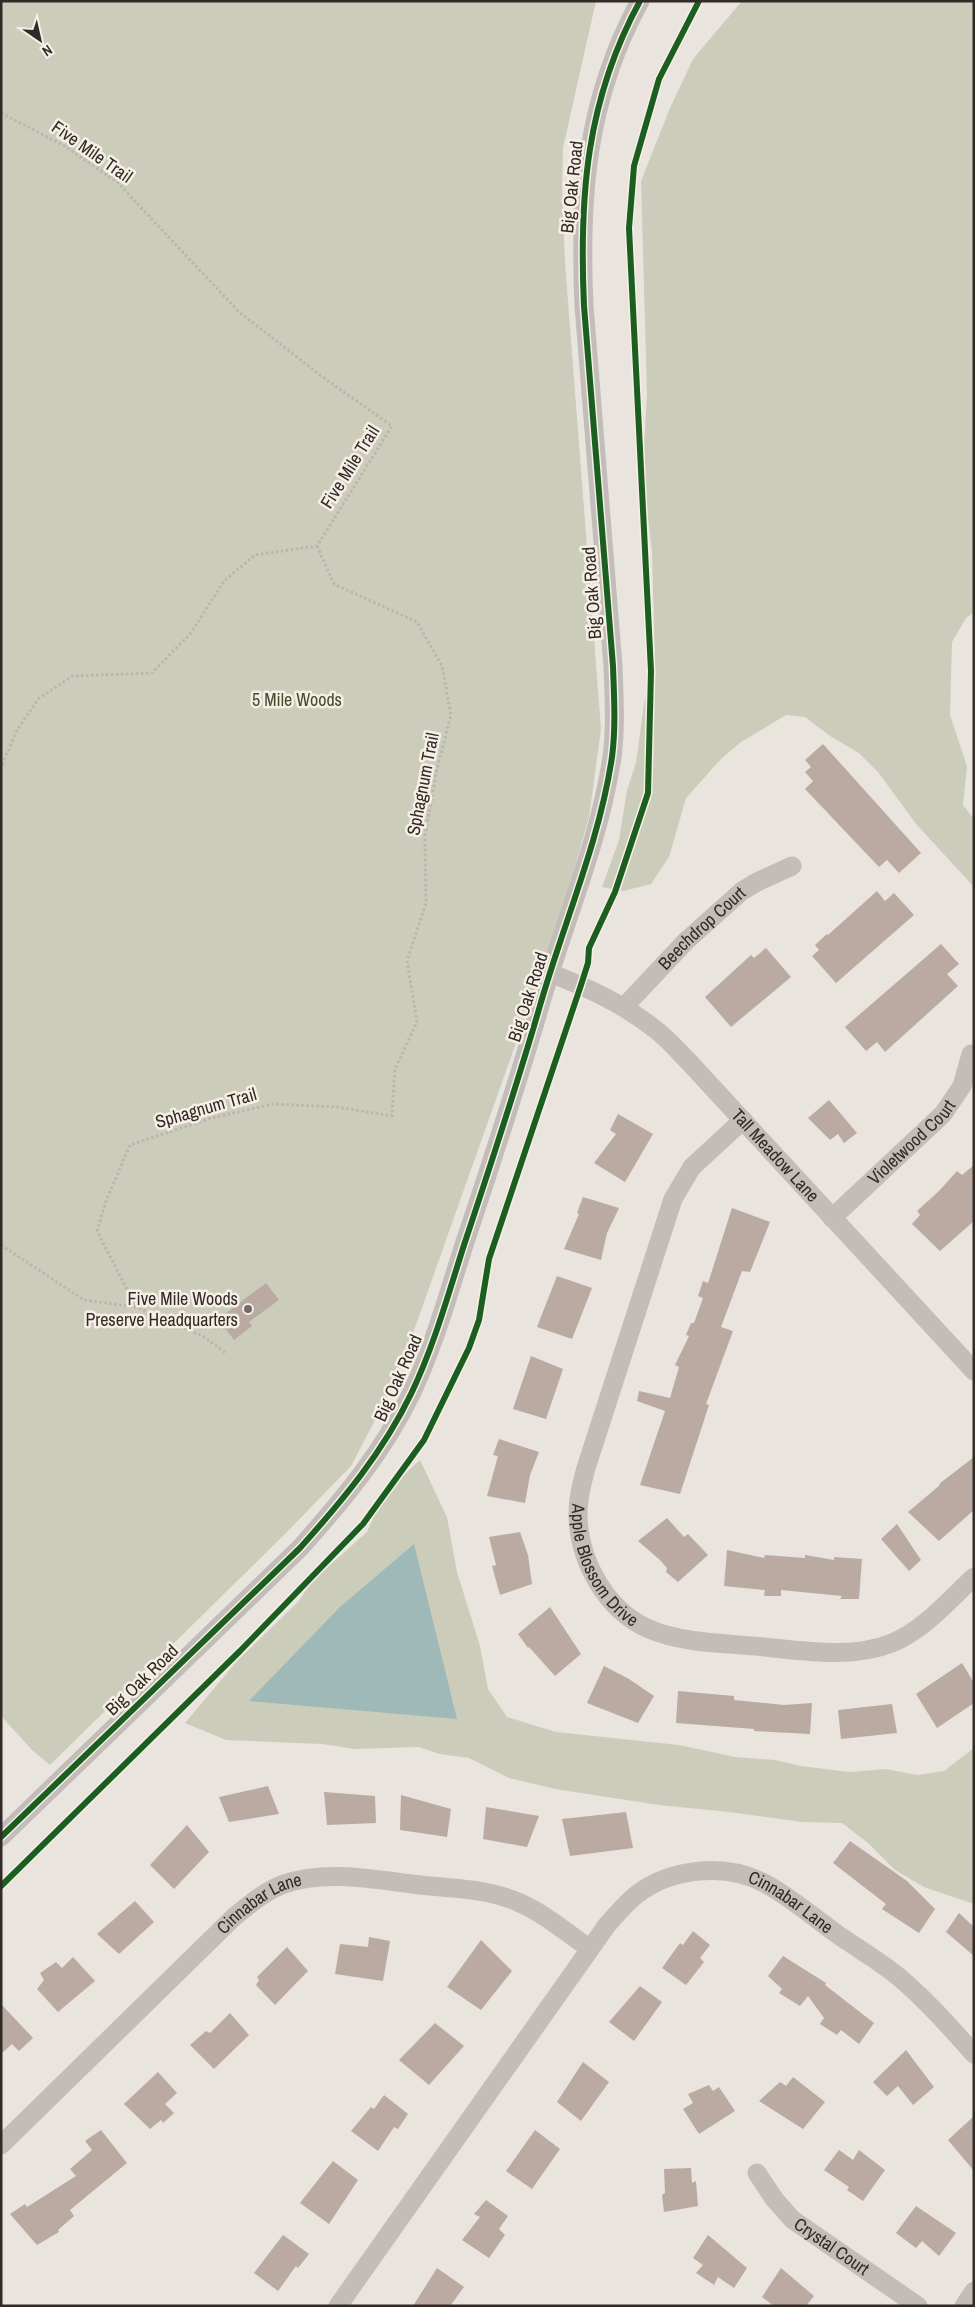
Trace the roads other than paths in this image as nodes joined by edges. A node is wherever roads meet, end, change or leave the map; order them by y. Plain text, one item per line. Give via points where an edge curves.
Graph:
1 (640, 1) edge
2 (792, 866) dead end
3 (550, 973) junction
4 (624, 1007) junction
5 (972, 1054) dead end
6 (743, 1120) junction
7 (832, 1218) junction
8 (974, 1370) edge
9 (974, 1577) edge
10 (1, 1837) edge
11 (590, 1949) junction
12 (974, 2054) edge
13 (1, 2145) edge
14 (757, 2173) dead end
15 (974, 2291) edge
16 (338, 2306) edge
17 (918, 2306) edge
18 (964, 2306) edge

1 - 3 street, Big Oak Road via 611,66 598,105 584,190 581,247 613,666 612,755 601,817 570,920
2 - 4 street, Beechdrop Court via 742,891 686,941
3 - 4 street, Tall Meadow Lane
3 - 10 street, Big Oak Road via 427,1358 383,1446 346,1498 300,1548
4 - 6 street, Tall Meadow Lane via 656,1030
5 - 7 street, Violetwood Court via 962,1086 943,1114
6 - 7 street, Tall Meadow Lane
6 - 9 street, Apple Blossom Drive via 692,1168 673,1198 579,1497 581,1543 587,1563 617,1607 650,1630 680,1638 826,1651 869,1650 892,1643 926,1622
7 - 8 street, Tall Meadow Lane
11 - 12 street, Cinnabar Lane via 622,1908 654,1884 691,1872 739,1874 764,1883 797,1903 899,1977 933,2008
11 - 13 street, Cinnabar Lane via 540,1914 491,1892 327,1877 283,1884 259,1897 234,1917
11 - 16 street, Cinnabar Lane
14 - 17 street, Crystal Court via 793,2220
15 - 18 street

